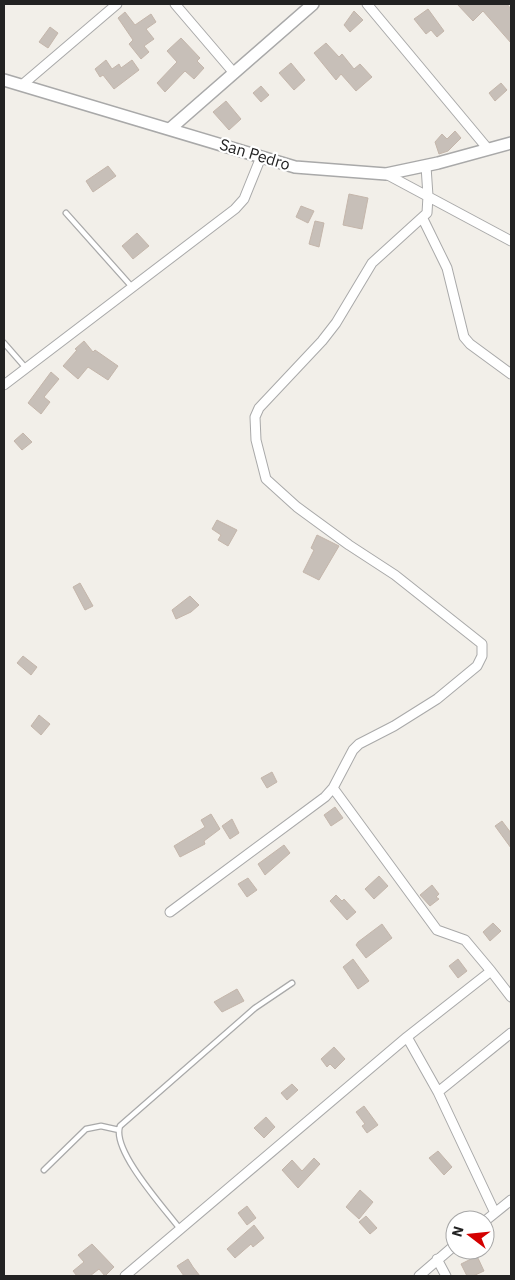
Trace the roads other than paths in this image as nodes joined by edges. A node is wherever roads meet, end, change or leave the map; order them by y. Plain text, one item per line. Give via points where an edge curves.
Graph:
1 (117, 4) edge
2 (175, 4) edge
3 (313, 4) edge
4 (367, 4) edge
5 (234, 73) junction
6 (4, 80) edge
7 (22, 85) junction
8 (171, 128) junction
9 (511, 143) edge
10 (488, 149) junction
11 (261, 157) junction
12 (426, 166) junction
13 (386, 174) junction
14 (428, 196) junction
15 (66, 213) dead end
16 (423, 219) junction
17 (511, 241) edge
18 (132, 287) junction
19 (4, 343) edge
20 (25, 367) junction
21 (511, 374) edge
22 (4, 385) edge
23 (333, 788) junction
24 (170, 912) dead end
25 (492, 971) junction
26 (292, 983) dead end
27 (511, 997) edge
28 (511, 1033) edge
29 (408, 1037) junction
30 (438, 1092) junction
31 (119, 1130) junction
32 (44, 1170) dead end
33 (511, 1200) edge
34 (494, 1210) edge
35 (495, 1213) edge
36 (180, 1229) junction
37 (445, 1253) edge
38 (437, 1259) junction
39 (125, 1276) edge
40 (420, 1276) edge
41 (446, 1276) edge

1 - 7 street
2 - 5 street
3 - 5 street
4 - 10 street
5 - 8 street
6 - 7 street, San Pedro
7 - 8 street, San Pedro
8 - 11 street, San Pedro
9 - 10 street, San Pedro
10 - 12 street, San Pedro
11 - 13 street, San Pedro via 295,167
11 - 18 street via 244,199 235,209
12 - 13 street, San Pedro
12 - 14 street
13 - 14 street
14 - 16 street via 427,213
14 - 17 street
15 - 18 lane
16 - 21 street via 448,268 464,337
16 - 23 street via 372,262 336,323 255,416 256,440 266,479 297,507 395,576 482,644 482,656 477,666 437,699 359,744
18 - 20 street
19 - 20 lane
20 - 22 street
23 - 24 street
23 - 25 street via 437,930 465,940
25 - 27 street
25 - 29 street
26 - 31 lane via 255,1008 126,1120
28 - 30 street
29 - 30 street
29 - 36 street
30 - 34 street
31 - 32 lane via 101,1126 86,1129
31 - 36 lane via 123,1149 138,1174
33 - 35 street
36 - 39 street
37 - 38 street
38 - 40 street
38 - 41 street

